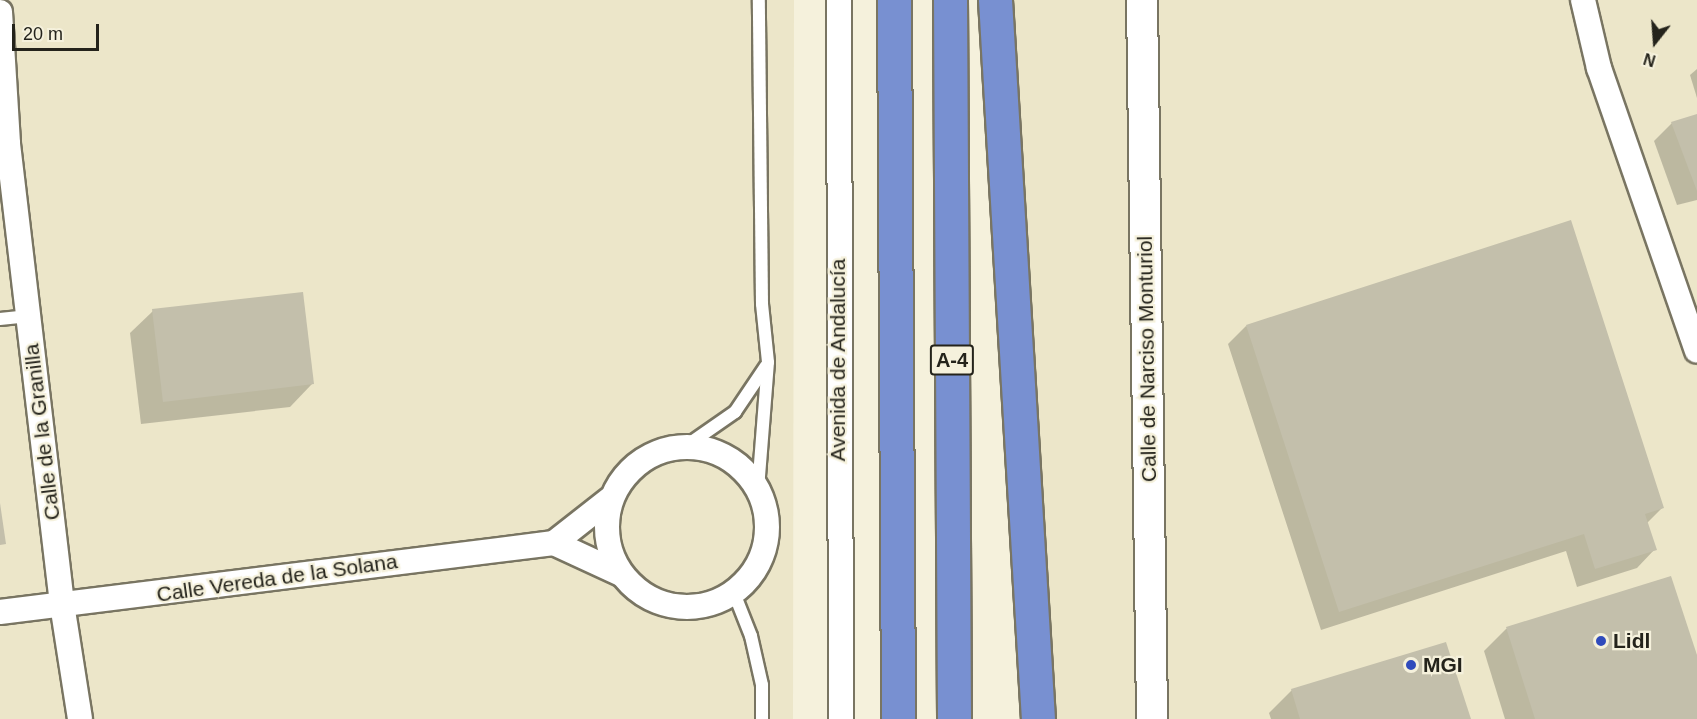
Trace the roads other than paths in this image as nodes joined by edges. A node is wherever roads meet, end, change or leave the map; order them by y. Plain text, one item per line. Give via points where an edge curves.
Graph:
1 (759, 0) edge
2 (839, 0) edge
3 (894, 0) edge
4 (950, 0) edge
5 (995, 0) edge
6 (1142, 0) edge
7 (1583, 0) edge
8 (0, 12) edge
9 (4, 140) edge
10 (28, 316) junction
11 (0, 320) edge
12 (1697, 351) edge
13 (768, 362) junction
14 (686, 446) junction
15 (758, 489) junction
16 (610, 499) junction
17 (554, 543) junction
18 (621, 574) junction
19 (734, 593) junction
20 (63, 604) junction
21 (0, 612) edge
22 (80, 719) edge
23 (762, 719) edge
24 (841, 719) edge
25 (898, 719) edge
26 (954, 719) edge
27 (1038, 719) edge
28 (1152, 719) edge

1 - 13 lane via 762,304
2 - 24 street, Avenida de Andalucía
3 - 25 highway
4 - 26 highway, A-4
5 - 27 highway
6 - 28 street, Calle de Narciso Monturiol
7 - 12 street via 1599,68
8 - 9 street, Calle de la Granilla
9 - 10 street, Calle de la Granilla
10 - 11 lane
10 - 20 street, Calle de la Granilla
13 - 14 lane via 735,412
13 - 15 lane
14 - 15 street via 728,457
14 - 16 street via 662,450 640,460 622,477
15 - 19 street via 766,511 768,534 762,557
16 - 17 street
16 - 18 street via 607,538
17 - 18 street
17 - 20 street, Calle Vereda de la Solana
18 - 19 street via 639,592 661,603 703,605
19 - 23 lane via 752,636 762,685
20 - 21 street, Calle Vereda de la Solana
20 - 22 street, Calle de la Granilla

